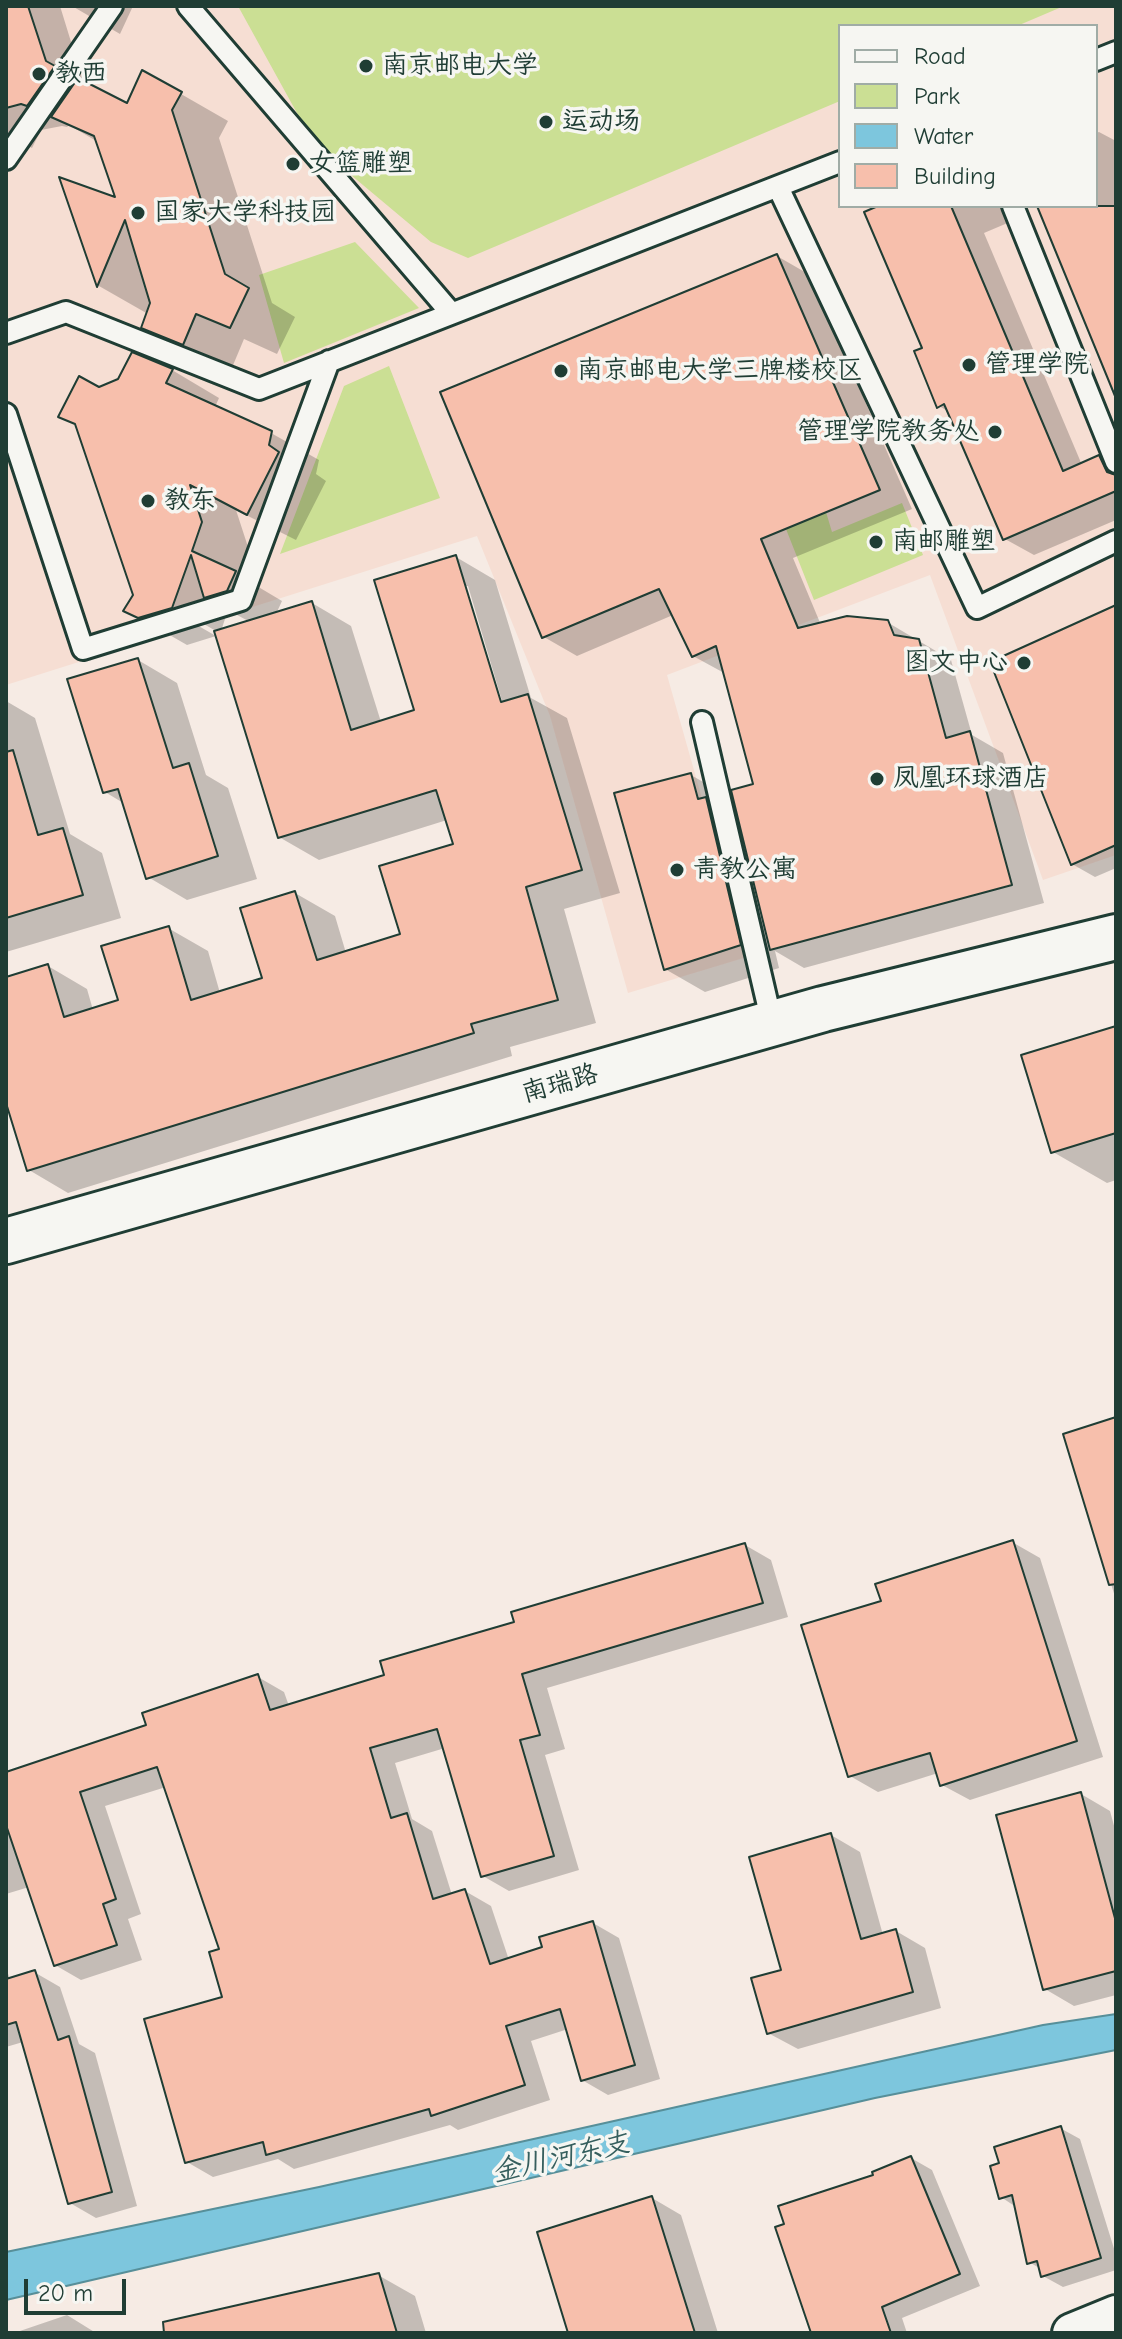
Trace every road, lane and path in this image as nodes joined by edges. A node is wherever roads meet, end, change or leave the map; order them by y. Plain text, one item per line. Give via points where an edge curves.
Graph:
1 (112, 6) edge
2 (188, 6) edge
3 (6, 159) edge
4 (838, 163) edge
5 (778, 187) junction
6 (1014, 208) edge
7 (451, 313) junction
8 (6, 333) edge
9 (329, 361) junction
10 (6, 414) edge
11 (1116, 462) edge
12 (1116, 541) edge
13 (702, 722) dead end
14 (1116, 937) edge
15 (772, 1023) junction
16 (6, 1241) edge
17 (1116, 2315) edge
18 (1072, 2333) edge

1 - 3 lane
2 - 7 lane
4 - 5 lane
5 - 7 lane
5 - 12 lane via 977,608
6 - 11 lane
7 - 9 lane
8 - 9 lane via 66,312 259,389
9 - 10 lane via 241,600 83,649
13 - 15 lane
14 - 15 street, 南瑞路
15 - 16 street, 南瑞路
17 - 18 street

